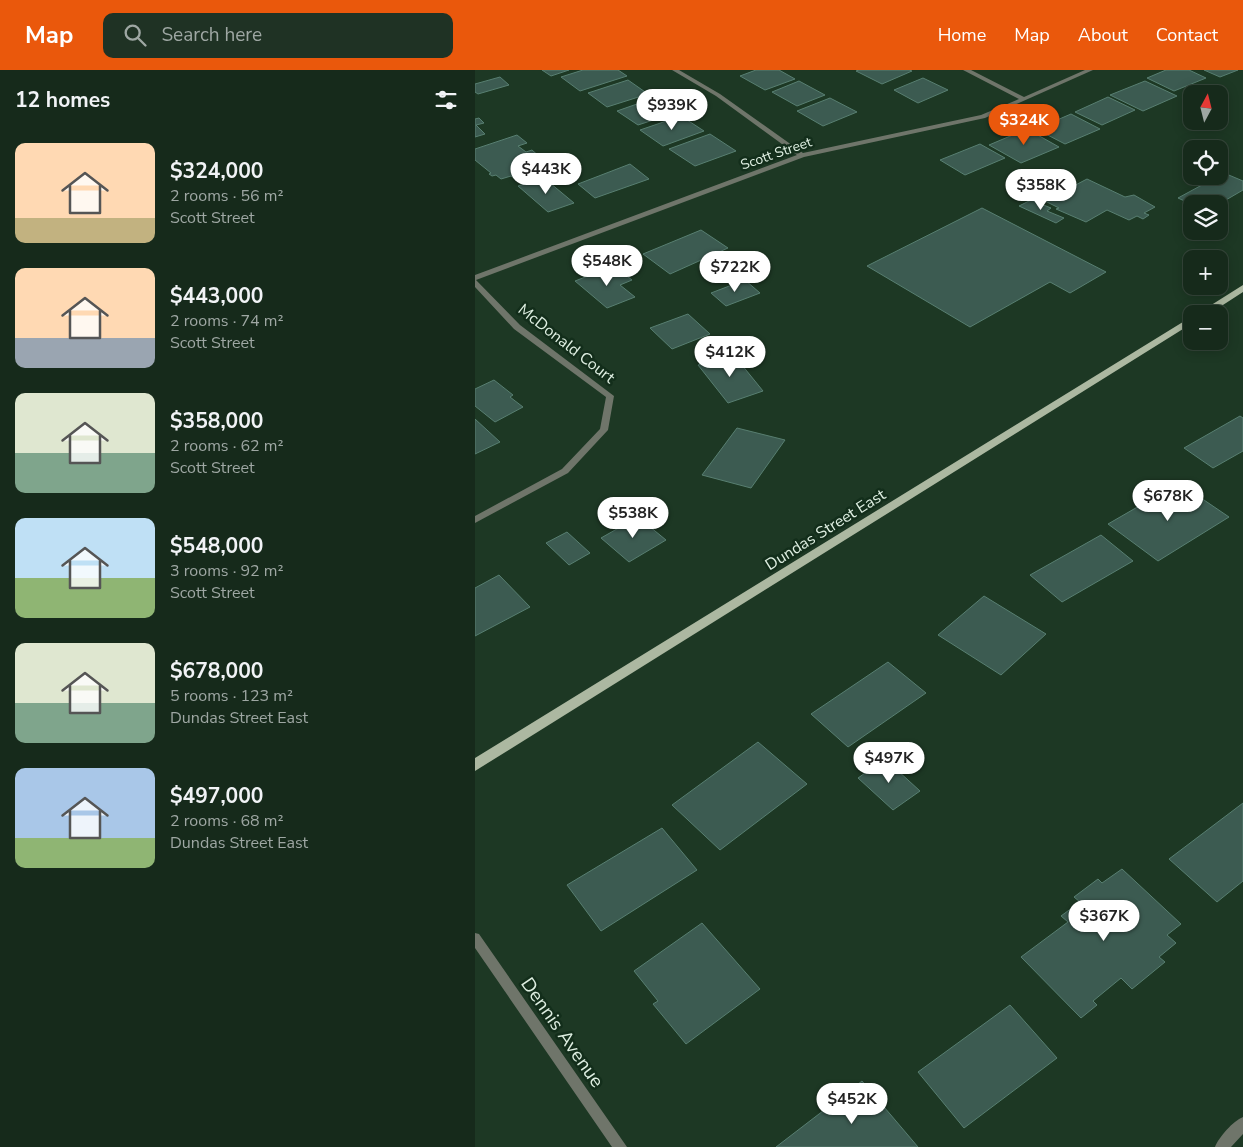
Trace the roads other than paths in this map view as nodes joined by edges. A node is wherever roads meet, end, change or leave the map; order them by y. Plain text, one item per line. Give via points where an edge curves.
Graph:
1 (675, 70) edge
2 (966, 70) edge
3 (1090, 70) edge
4 (1024, 99) junction
5 (802, 155) junction
6 (475, 278) edge
7 (475, 282) edge
8 (1243, 288) edge
9 (1216, 305) edge
10 (1183, 325) edge
11 (475, 520) edge
12 (475, 765) edge
13 (475, 938) edge
14 (1243, 1124) edge
15 (620, 1147) edge
16 (1222, 1147) edge

1 - 5 street via 718,95
2 - 4 street
3 - 4 street, Scott Street
4 - 5 street, Scott Street via 983,117
5 - 6 street, Scott Street
7 - 11 street, McDonald Court via 517,327 610,396 604,430 565,471
8 - 9 main road
10 - 12 main road, Dundas Street East
13 - 15 street, Dennis Avenue
14 - 16 street

